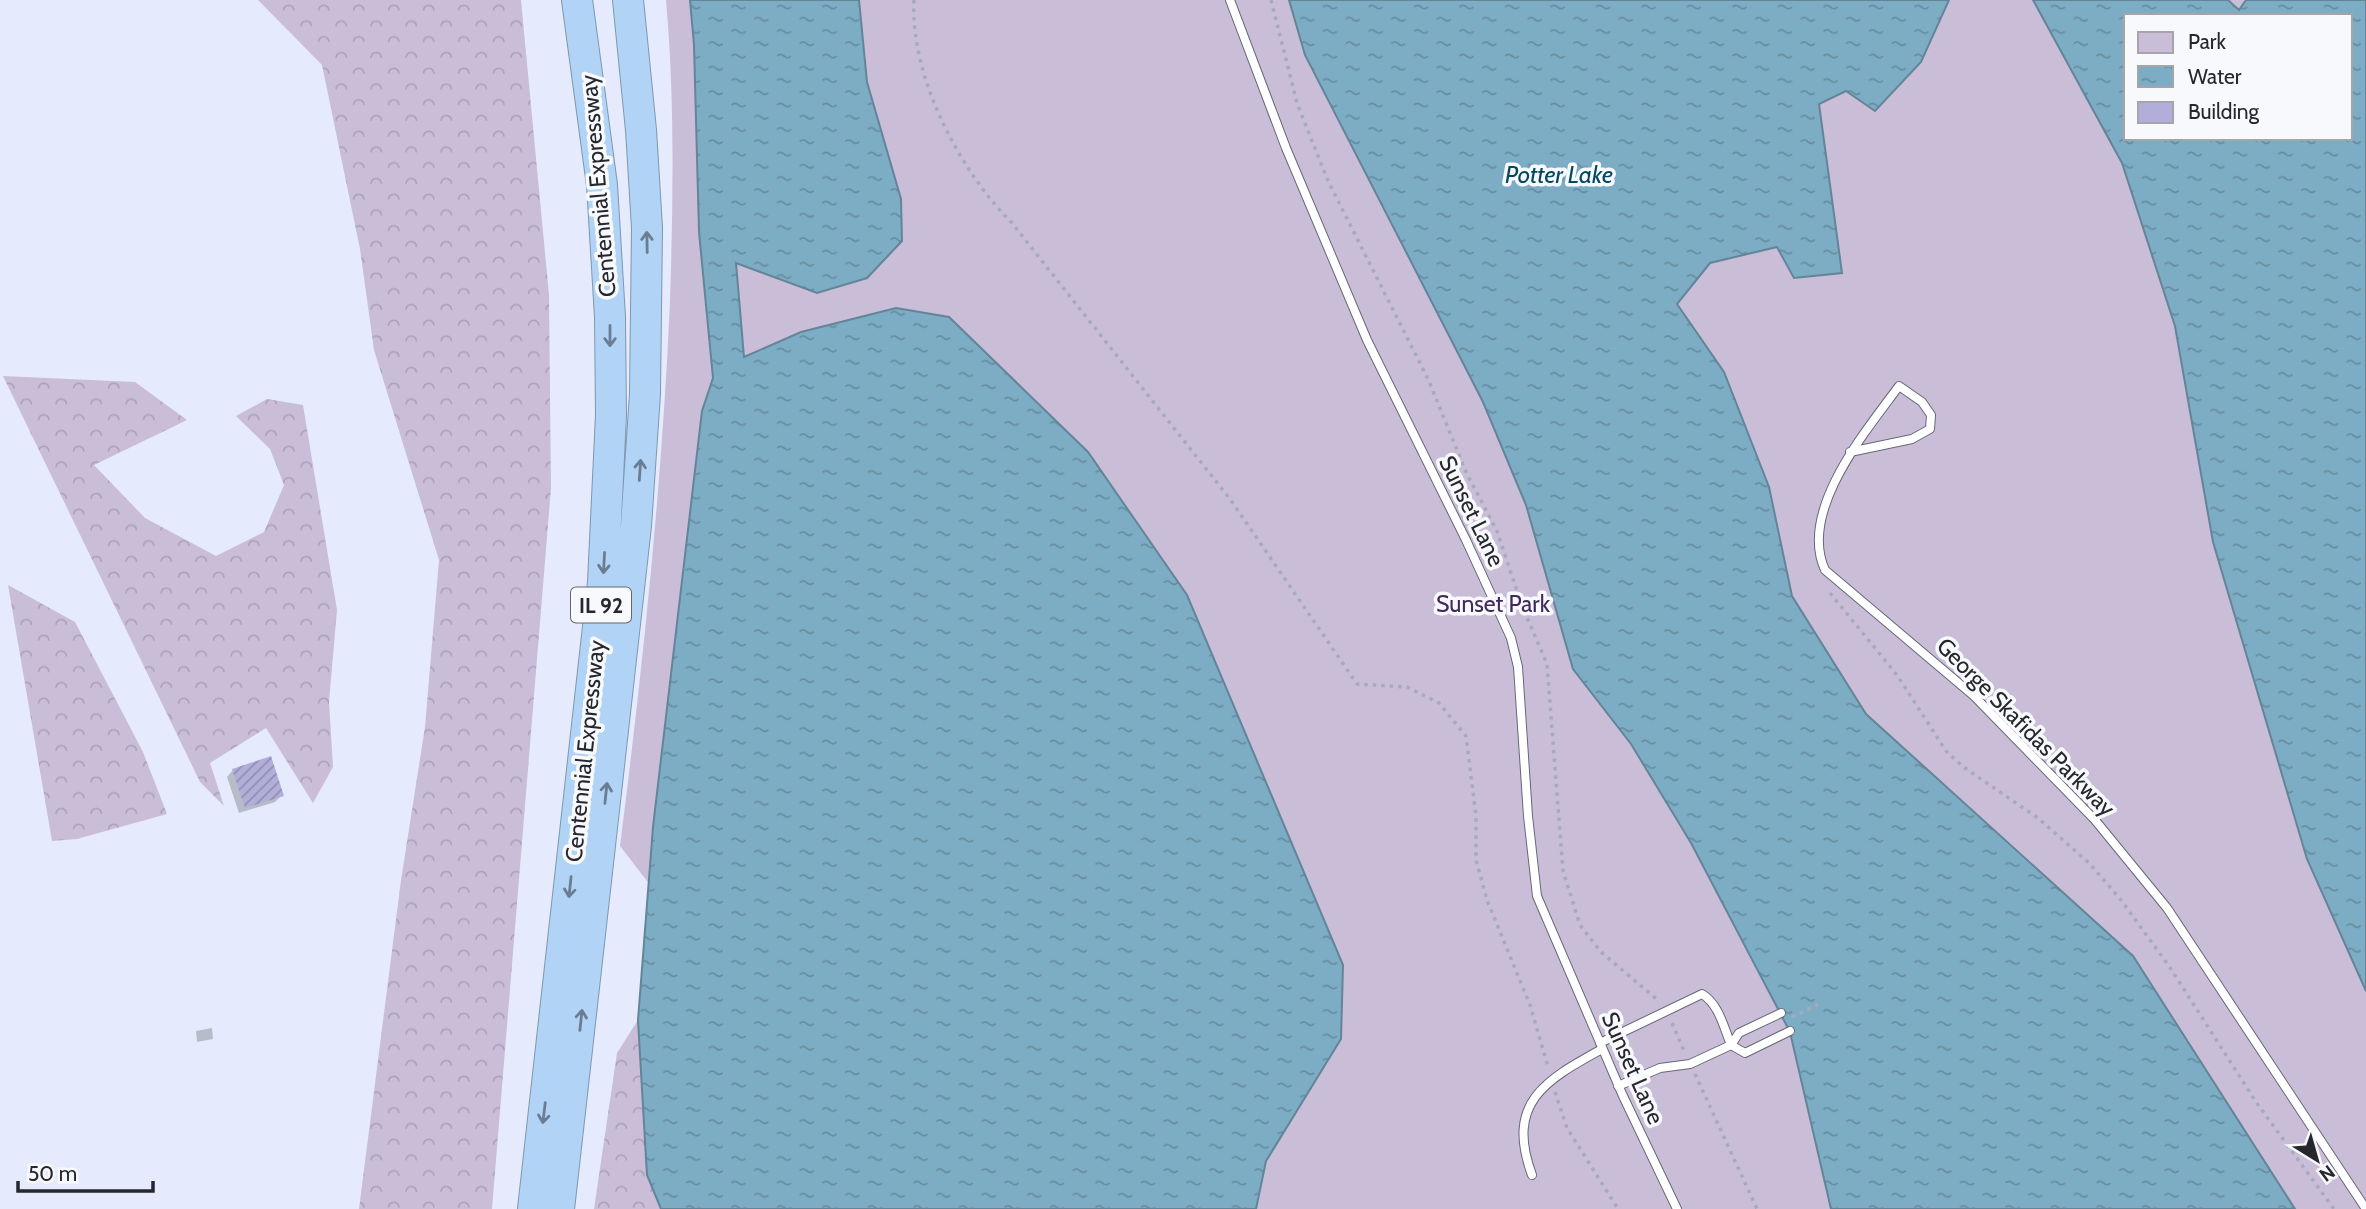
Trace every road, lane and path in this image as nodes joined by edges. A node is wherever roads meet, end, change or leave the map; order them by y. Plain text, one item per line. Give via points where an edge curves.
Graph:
1 (577, 0) edge
2 (628, 0) edge
3 (646, 0) edge
4 (914, 0) edge
5 (1230, 0) edge
6 (645, 196) junction
7 (1850, 452) junction
8 (1825, 570) junction
9 (1821, 1003) dead end
10 (1804, 1012) dead end
11 (1781, 1013) dead end
12 (1790, 1031) dead end
13 (1731, 1045) junction
14 (1601, 1046) junction
15 (1551, 1078) junction
16 (1618, 1086) junction
17 (1532, 1175) dead end
18 (533, 1209) edge
19 (559, 1209) edge
20 (1618, 1209) edge
21 (1677, 1209) edge
22 (2334, 1209) edge
23 (2366, 1209) edge

1 -> 18 highway, Centennial Expressway / IL 92 via 602,185 611,415 602,594
2 - 6 highway, Centennial Expressway / IL 92
3 - 6 highway via 650,43
4 - 15 path via 912,23 922,75 989,201 1012,223 1230,499 1357,684 1407,687 1439,703 1465,736 1476,816 1476,860 1487,900 1530,1005
5 - 14 lane, Sunset Lane via 1367,340 1511,638 1518,667 1537,896
19 -> 6 highway, Centennial Expressway / IL 92 via 636,527 648,328
7 - 7 lane via 1912,439 1930,429 1931,415 1922,402 1899,386
7 - 8 lane via 1820,524 1820,559
8 - 22 path via 1829,591 1897,675 1946,751 2038,818 2089,863 2121,900
8 - 23 lane, George Skafidas Parkway via 1974,696 2095,820 2167,908
9 - 10 path
11 - 13 lane via 1739,1033
12 - 13 lane via 1745,1053
13 - 14 lane via 1718,1014 1702,994
13 - 16 lane via 1690,1064 1660,1068
14 - 15 lane
14 - 16 lane, Sunset Lane
15 - 17 lane via 1531,1104 1523,1125 1525,1158
15 - 20 path via 1567,1128
16 - 21 lane, Sunset Lane

